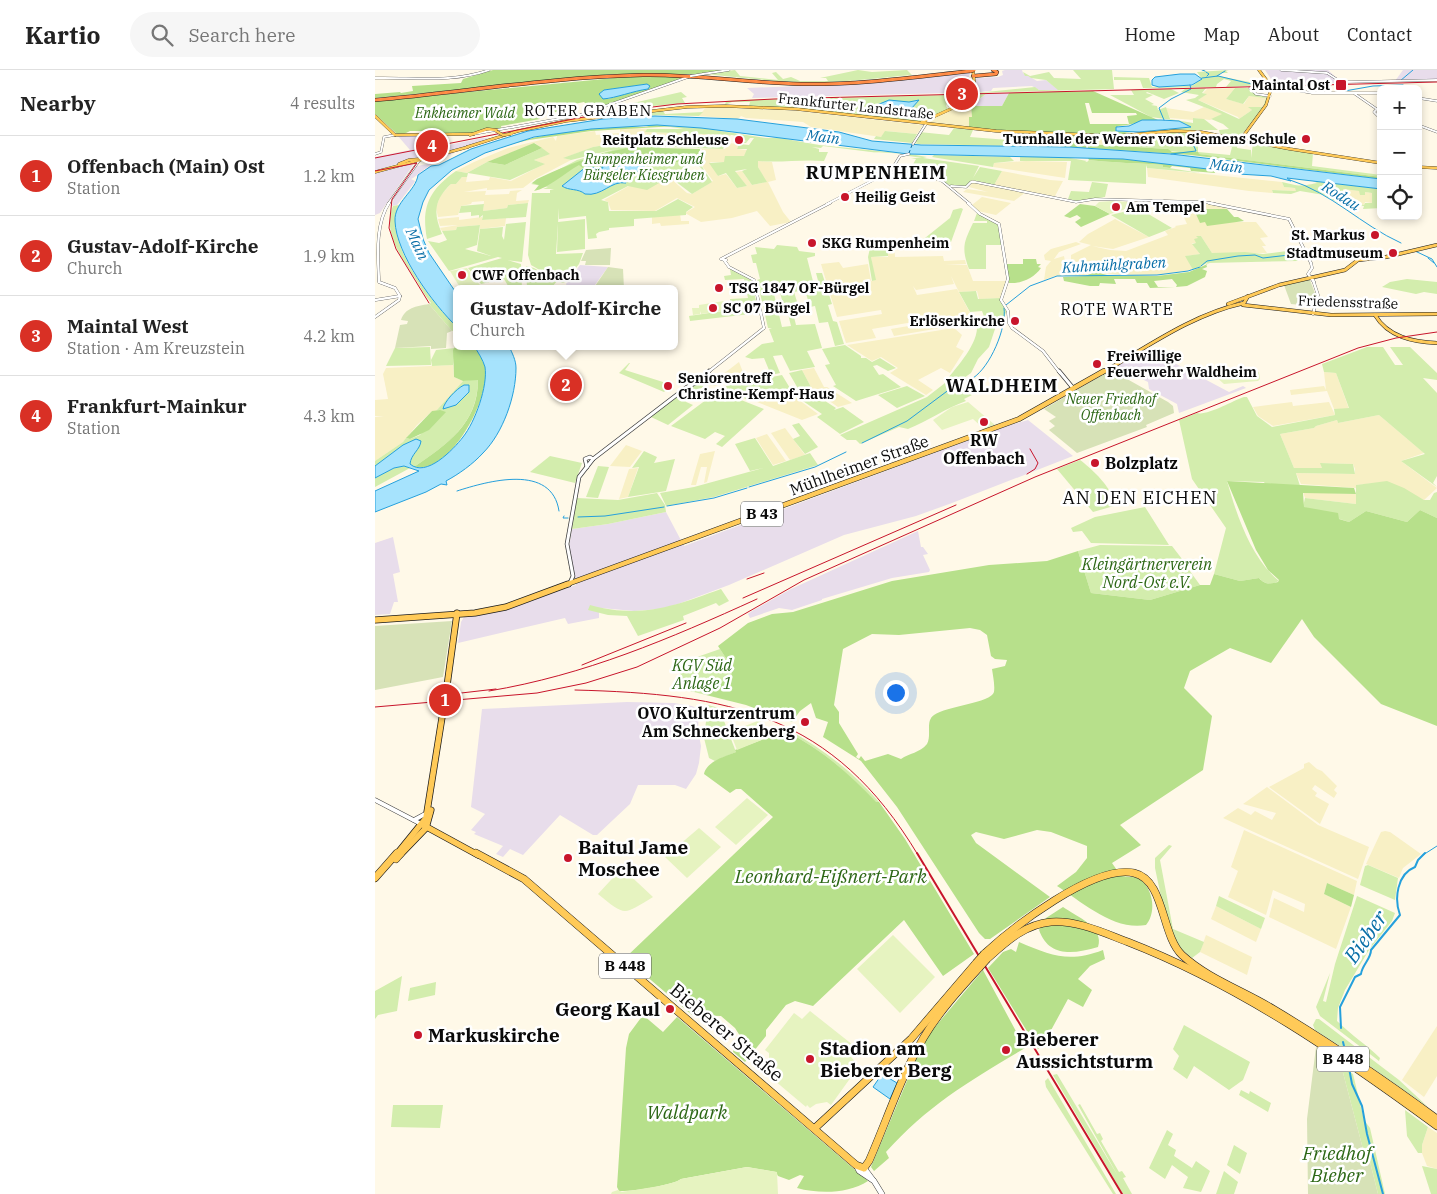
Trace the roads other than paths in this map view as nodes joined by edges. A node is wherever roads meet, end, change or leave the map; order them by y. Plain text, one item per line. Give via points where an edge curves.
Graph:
1 (489, 70) edge
2 (729, 70) edge
3 (939, 70) edge
4 (965, 70) edge
5 (973, 70) edge
6 (993, 70) edge
7 (999, 70) edge
8 (1260, 70) edge
9 (1281, 70) edge
10 (955, 71) edge
11 (926, 74) junction
12 (914, 76) junction
13 (375, 78) edge
14 (975, 78) junction
15 (1437, 80) edge
16 (1355, 94) junction
17 (1377, 94) edge
18 (1263, 95) joint
19 (1270, 95) junction
20 (375, 99) edge
21 (1422, 99) edge
22 (1437, 101) edge
23 (716, 106) junction
24 (1376, 110) joint
25 (375, 116) edge
26 (1377, 116) edge
27 (926, 123) junction
28 (547, 125) junction
29 (1422, 126) edge
30 (1437, 132) edge
31 (475, 133) junction
32 (481, 134) joint
33 (394, 135) junction
34 (501, 135) junction
35 (1241, 138) junction
36 (913, 144) dead end
37 (1262, 144) junction
38 (468, 147) junction
39 (462, 149) junction
40 (375, 154) edge
41 (909, 154) dead end
42 (431, 157) junction
43 (419, 161) junction
44 (1377, 162) edge
45 (411, 164) junction
46 (399, 165) junction
47 (415, 166) junction
48 (1422, 167) edge
49 (1437, 168) edge
50 (375, 172) edge
51 (890, 172) junction
52 (949, 186) junction
53 (377, 241) edge
54 (1437, 245) edge
55 (1310, 275) junction
56 (399, 295) junction
57 (1248, 296) junction
58 (375, 300) edge
59 (1238, 300) junction
60 (1245, 301) junction
61 (1233, 302) junction
62 (1240, 305) junction
63 (1258, 306) junction
64 (1313, 314) junction
65 (1437, 314) edge
66 (375, 317) edge
67 (1377, 319) junction
68 (1437, 343) edge
69 (1108, 367) junction
70 (1074, 386) junction
71 (606, 571) junction
72 (576, 578) junction
73 (514, 604) junction
74 (457, 614) junction
75 (467, 614) junction
76 (375, 619) edge
77 (456, 625) junction
78 (447, 693) dead end
79 (445, 705) dead end
80 (433, 784) junction
81 (375, 800) edge
82 (427, 812) junction
83 (414, 820) junction
84 (425, 826) junction
85 (377, 876) edge
86 (1009, 937) junction
87 (978, 965) junction
88 (1437, 1119) edge
89 (1437, 1126) edge
90 (815, 1128) junction
91 (860, 1166) junction
92 (881, 1194) edge

1 - 13 street via 453,79
2 - 32 street, bridge via 691,76 576,116
3 - 10 highway
3 - 11 highway
4 - 10 highway
5 - 12 highway
5 - 14 main road
6 - 14 highway via 997,74
7 - 14 highway via 995,75
8 - 19 main road via 1271,87
9 - 15 street via 1330,74 1338,80 1354,82
10 - 11 highway
11 - 12 highway
12 - 20 highway via 811,84 690,75 635,75
14 - 27 main road, bridge via 973,95
16 - 17 street
16 - 18 street via 1310,93 1278,87 1250,88
16 - 24 street
18 - 19 street
19 - 35 main road via 1256,122
21 - 22 street
23 - 27 main road, Frankfurter Landstraße
23 - 27 main road, Frankfurter Landstraße via 784,108
23 - 28 main road
23 - 28 main road
24 - 26 street via 1373,112
25 - 33 main road
27 - 35 main road, Frankfurter Landstraße via 998,132 1105,136 1192,132
27 - 35 main road, Frankfurter Landstraße via 996,131 1105,136 1193,131
27 - 36 street
28 - 34 main road, bridge
28 - 38 main road
29 - 30 street
31 - 32 main road
31 - 33 main road
31 - 34 main road, bridge via 489,129 497,130
33 - 40 street via 385,137 381,152
34 - 38 main road
34 - 39 main road
35 - 37 main road, Frankfurter Landstraße
35 - 37 main road, Frankfurter Landstraße
37 - 44 main road, Frankfurter Landstraße
38 - 39 main road
39 - 42 main road
41 - 51 street via 900,156
42 - 43 main road
42 - 46 main road
43 - 45 main road
43 - 47 street
45 - 46 main road
45 - 47 street
46 - 50 main road
47 - 53 street via 383,212
48 - 49 main road
51 - 52 street via 929,176
51 - 72 street via 726,259 729,267 754,280 765,326 697,379 698,382 693,382 590,460 578,479 567,542
52 - 55 street via 965,188 976,182 1077,202 1097,199 1216,203 1289,219 1311,264
52 - 70 street via 982,216 998,223 1008,279 1001,300 1008,311 1010,325 1043,351 1067,382
53 - 56 street via 379,282 395,288
54 - 55 main road via 1359,260 1346,269
55 - 57 main road
55 - 64 street via 1318,296
56 - 58 street
56 - 66 street via 399,300
57 - 59 main road
57 - 60 main road
59 - 60 main road, Friedensstraße
59 - 61 main road
60 - 62 main road
60 - 63 main road, Friedensstraße
61 - 62 main road
61 - 69 main road via 1191,319
62 - 63 main road, Friedensstraße
62 - 69 main road via 1195,320
63 - 64 main road, Friedensstraße
64 - 67 main road, Friedensstraße
65 - 67 main road, Friedensstraße via 1383,315
67 - 68 main road via 1400,337
69 - 70 main road, Mühlheimer Straße
70 - 71 main road, Mühlheimer Straße / B 43 via 1019,419
71 - 72 main road, Mühlheimer Straße / B 43
71 - 72 main road, Mühlheimer Straße / B 43 via 583,582
72 - 73 main road, Mühlheimer Straße / B 43 via 567,586
73 - 74 main road, Mühlheimer Straße / B 43
73 - 75 main road, Mühlheimer Straße / B 43
74 - 75 main road, Mühlheimer Straße
74 - 76 main road, Mühlheimer Straße
74 - 77 main road
75 - 77 main road
77 - 78 main road
79 - 80 main road
80 - 82 main road
80 - 84 main road via 430,818
81 - 83 street, Bieberer Straße
82 - 83 street
82 - 84 main road
83 - 84 street, Bieberer Straße
84 - 85 main road
84 - 90 main road, Bieberer Straße / B 448 via 524,879
86 - 87 main road, B 448, bridge
86 - 88 main road, B 448 via 1052,903 1089,882 1135,873 1153,888 1168,937 1181,954 1328,1043
86 - 89 main road, B 448 via 1035,926 1061,923 1081,926 1145,949 1288,1024 1350,1063
87 - 90 main road, B 448 via 911,1039
87 - 91 main road, B 448 via 923,1038 869,1160
90 - 91 main road, Bieberer Straße / B 448
91 - 92 street

